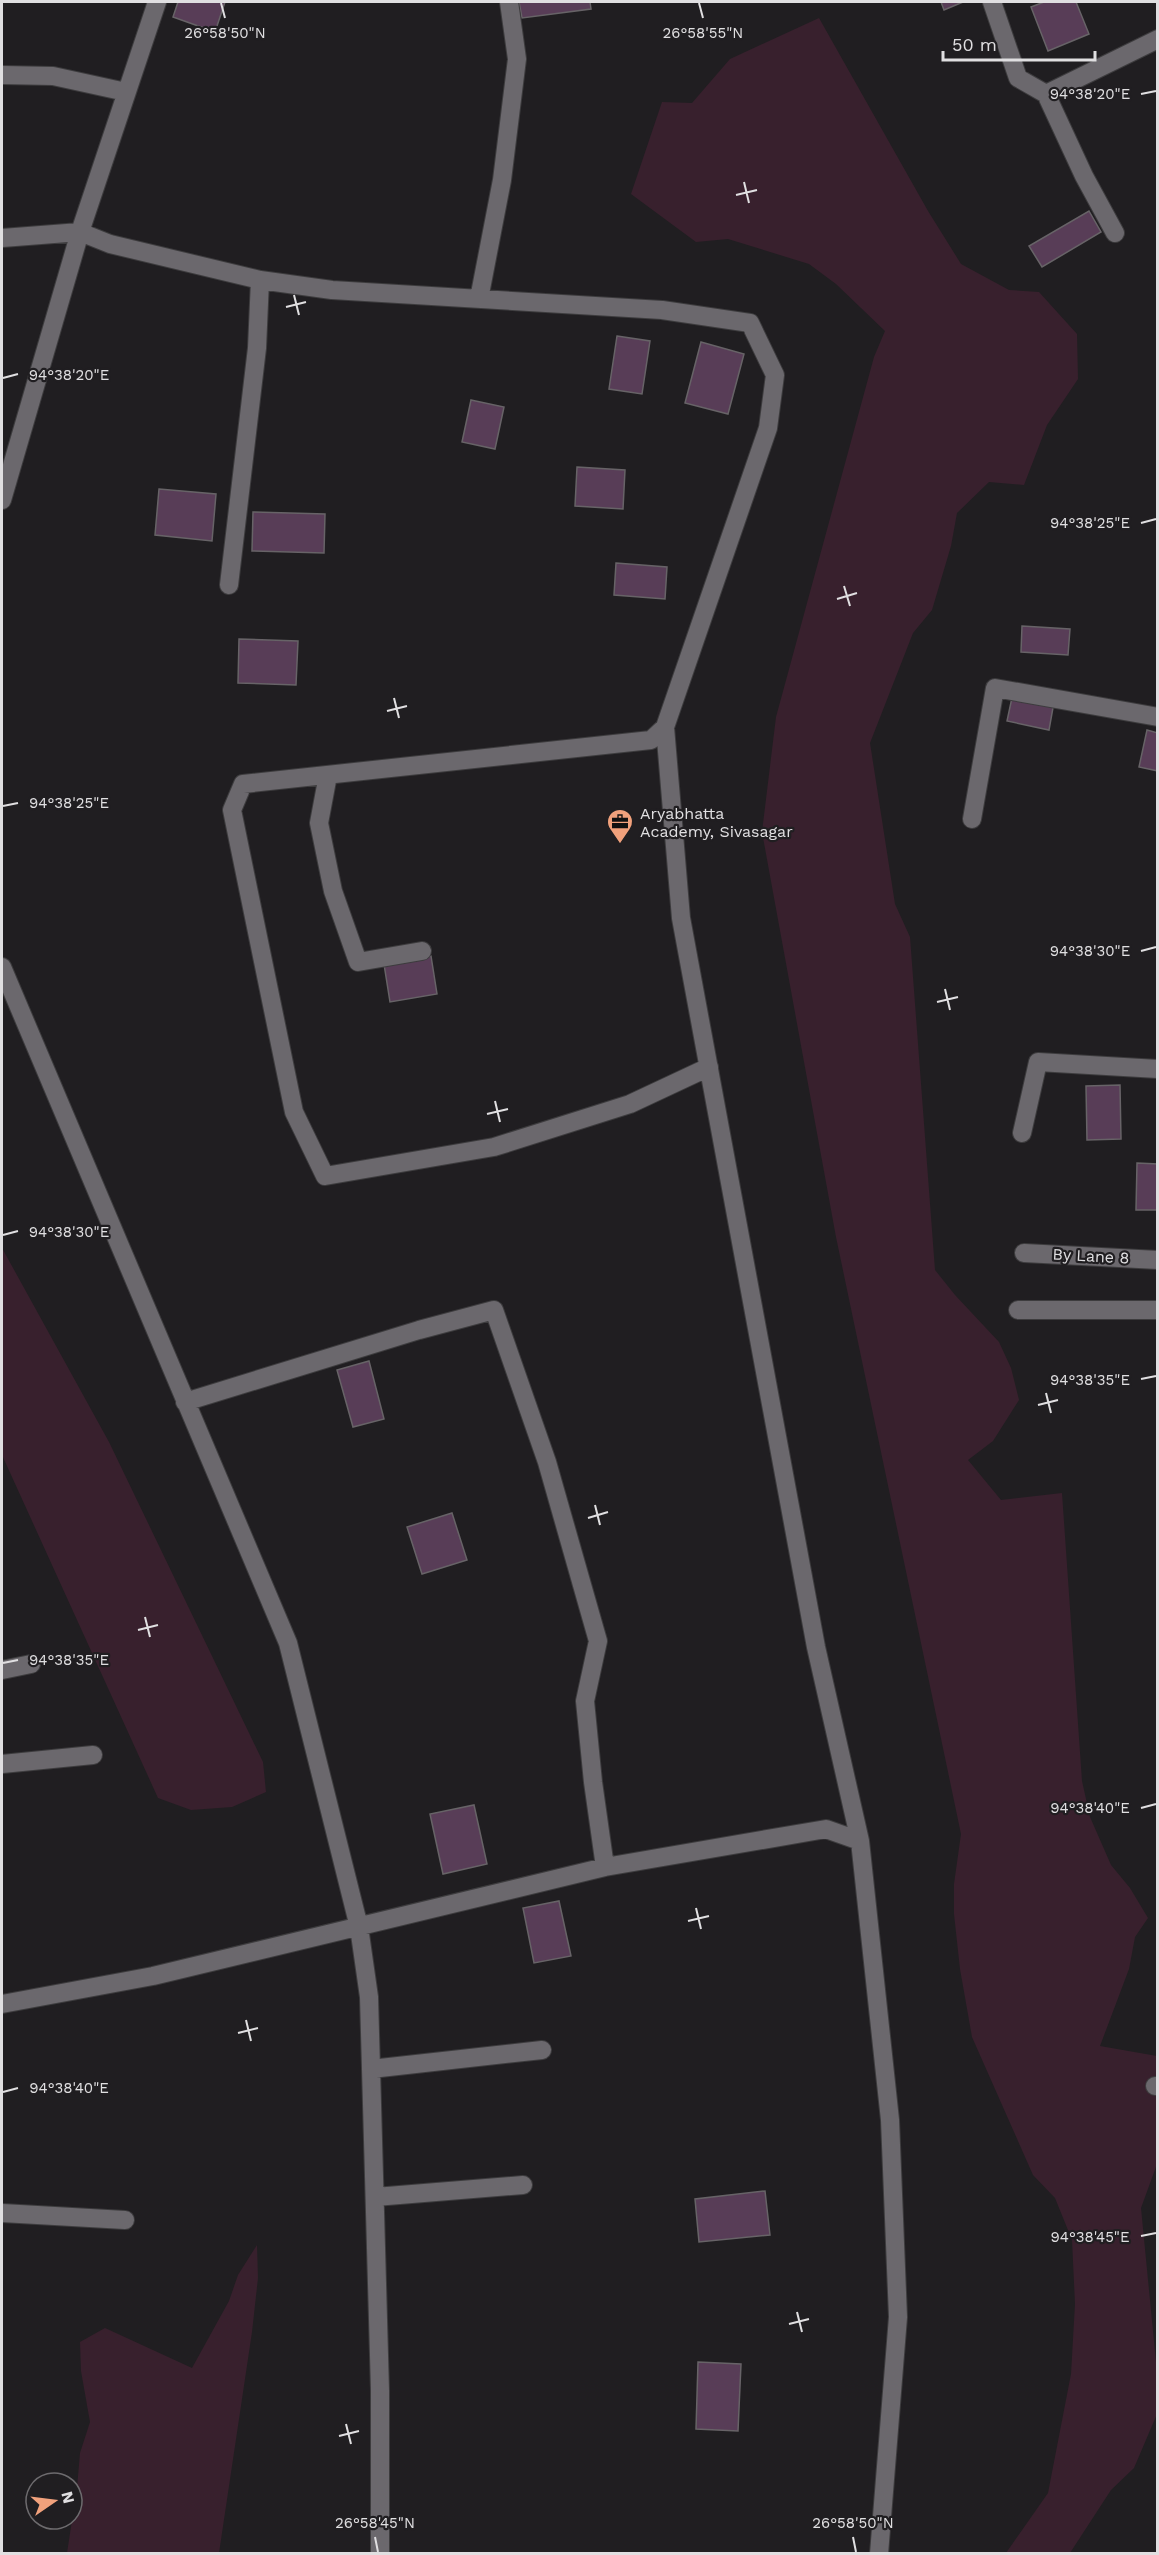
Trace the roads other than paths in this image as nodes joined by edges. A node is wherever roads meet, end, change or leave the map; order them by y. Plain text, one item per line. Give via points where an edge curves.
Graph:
1 (157, 2) edge
2 (509, 2) edge
3 (992, 2) edge
4 (1158, 39) edge
5 (2, 75) edge
6 (126, 92) junction
7 (1046, 94) junction
8 (80, 232) junction
9 (1115, 233) dead end
10 (2, 238) edge
11 (260, 280) junction
12 (479, 299) junction
13 (2, 500) edge
14 (229, 585) dead end
15 (1158, 717) edge
16 (665, 727) junction
17 (328, 775) junction
18 (972, 819) dead end
19 (422, 951) dead end
20 (2, 967) edge
21 (709, 1067) junction
22 (1158, 1069) edge
23 (1022, 1133) dead end
24 (1024, 1253) dead end
25 (1158, 1260) edge
26 (1018, 1310) dead end
27 (1158, 1310) edge
28 (184, 1402) junction
29 (31, 1664) dead end
30 (2, 1670) edge
31 (93, 1755) dead end
32 (2, 1764) edge
33 (861, 1841) junction
34 (605, 1867) junction
35 (358, 1927) junction
36 (2, 2004) edge
37 (542, 2050) dead end
38 (371, 2069) junction
39 (523, 2185) dead end
40 (375, 2197) junction
41 (2, 2213) edge
42 (125, 2220) dead end
43 (380, 2553) edge
44 (879, 2553) edge

1 - 6 street
2 - 12 street via 517,59 502,180
3 - 7 street via 1018,78
4 - 7 street
5 - 6 street via 54,76
6 - 8 street
7 - 9 street
8 - 10 street
8 - 11 street via 110,244
8 - 13 street
11 - 12 street via 332,290
11 - 14 street via 257,348
12 - 16 street via 662,310 750,323 775,375 768,428
15 - 18 street via 995,687
16 - 17 street via 651,740
16 - 21 street via 681,918
17 - 19 street via 319,823 333,891 358,962
17 - 21 street via 243,784 232,810 294,1112 325,1176 494,1147 630,1104
20 - 28 street
21 - 33 street via 816,1647
22 - 23 street via 1038,1062
24 - 25 street, By Lane 8
26 - 27 street
28 - 34 street via 494,1310 547,1462 598,1641 585,1701
28 - 35 street via 288,1643
29 - 30 street
31 - 32 street
33 - 34 street via 825,1829
33 - 44 street via 890,2120 898,2317
34 - 35 street
35 - 36 street via 153,1976
35 - 38 street via 369,1997
37 - 38 street
38 - 40 street
39 - 40 street
40 - 43 street
41 - 42 street

